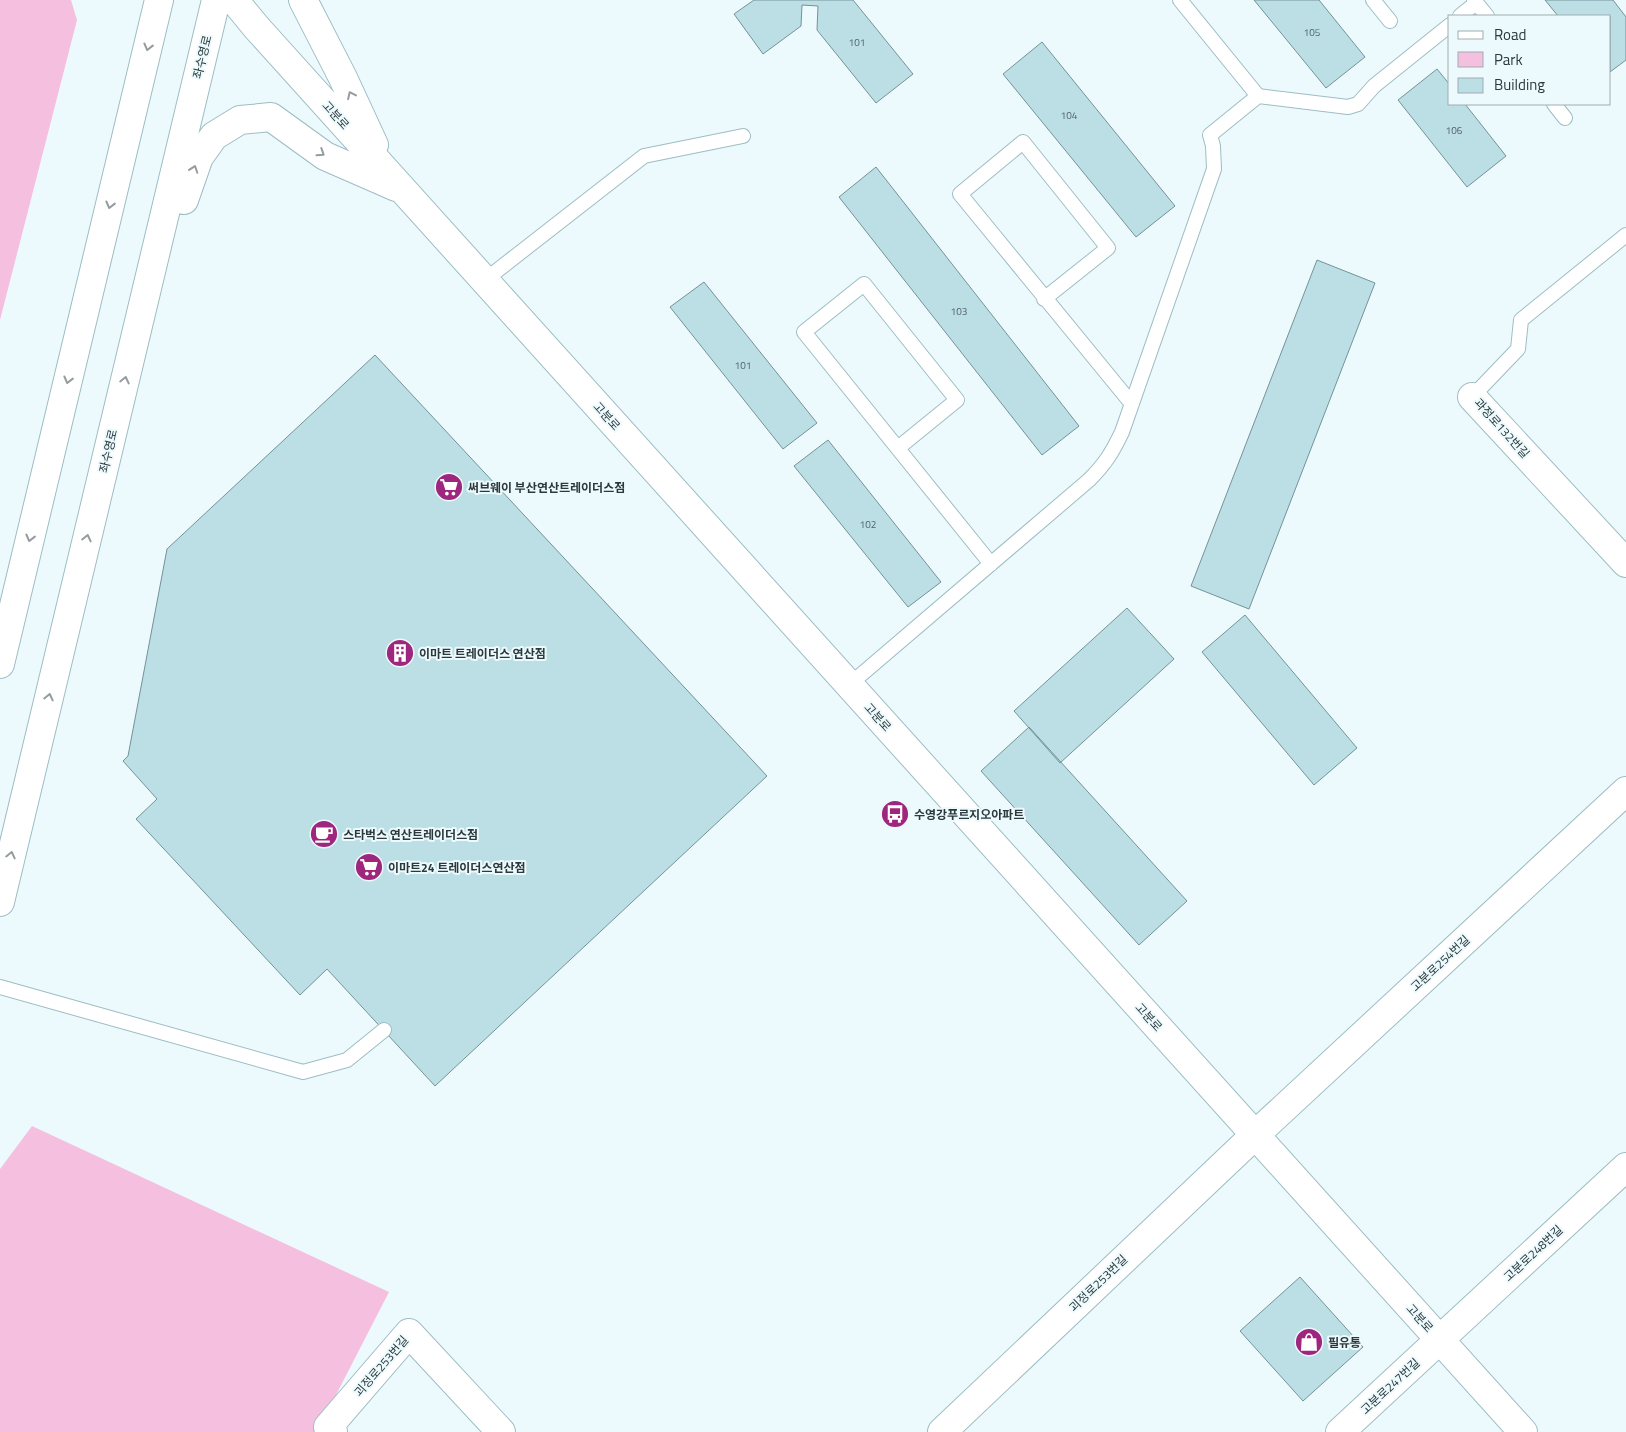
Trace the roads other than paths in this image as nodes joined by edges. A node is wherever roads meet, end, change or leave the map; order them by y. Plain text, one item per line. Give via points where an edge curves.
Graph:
1 (160, 0) edge
2 (216, 0) edge
3 (234, 0) edge
4 (303, 0) edge
5 (1180, 0) edge
6 (1373, 0) edge
7 (1475, 1) edge
8 (1461, 15) edge
9 (1486, 15) edge
10 (1390, 21) dead end
11 (1448, 27) edge
12 (1258, 96) junction
13 (1555, 105) edge
14 (1565, 118) dead end
15 (742, 136) dead end
16 (395, 180) junction
17 (1626, 236) edge
18 (153, 262) junction
19 (485, 280) junction
20 (1044, 299) junction
21 (1472, 397) joint
22 (1132, 404) junction
23 (898, 448) junction
24 (1626, 562) edge
25 (991, 564) junction
26 (0, 664) edge
27 (849, 685) junction
28 (1626, 791) edge
29 (0, 902) edge
30 (0, 987) edge
31 (384, 1030) dead end
32 (1255, 1135) junction
33 (1626, 1167) edge
34 (1439, 1340) junction
35 (333, 1432) edge
36 (501, 1432) edge
37 (942, 1432) edge
38 (1340, 1432) edge
39 (1523, 1432) edge

1 -> 26 main road
2 - 18 main road, 좌수영로
3 - 16 main road, 고분로
16 -> 4 main road
5 - 12 lane
6 - 10 lane
7 - 8 lane
7 - 9 lane
11 - 12 lane via 1374,86 1358,104 1348,107
12 - 22 lane via 1210,135 1214,169
13 - 14 lane
15 - 19 lane via 644,156
18 -> 16 main road via 183,203 199,157 214,136 240,120 271,117 325,156
16 - 19 main road, 고분로
17 - 21 lane, 과정로132번길 via 1521,320 1518,349
29 -> 18 main road, 좌수영로
19 - 27 main road, 고분로
20 - 20 lane via 960,194 1023,142 1108,248
20 - 22 lane
21 - 24 main road, 과정로132번길
22 - 25 lane via 1122,432 1104,465
23 - 23 lane via 804,332 864,284 957,400
23 - 25 lane
25 - 27 lane
27 - 32 main road, 고분로
28 - 32 main road, 고분로254번길
30 - 31 lane via 303,1072 347,1060
32 - 34 main road, 고분로
32 - 37 main road, 괴정로253번길
33 - 34 main road, 고분로248번길
34 - 38 main road, 고분로247번길
34 - 39 main road, 고분로
35 - 36 main road, 괴정로253번길 via 328,1427 409,1332

